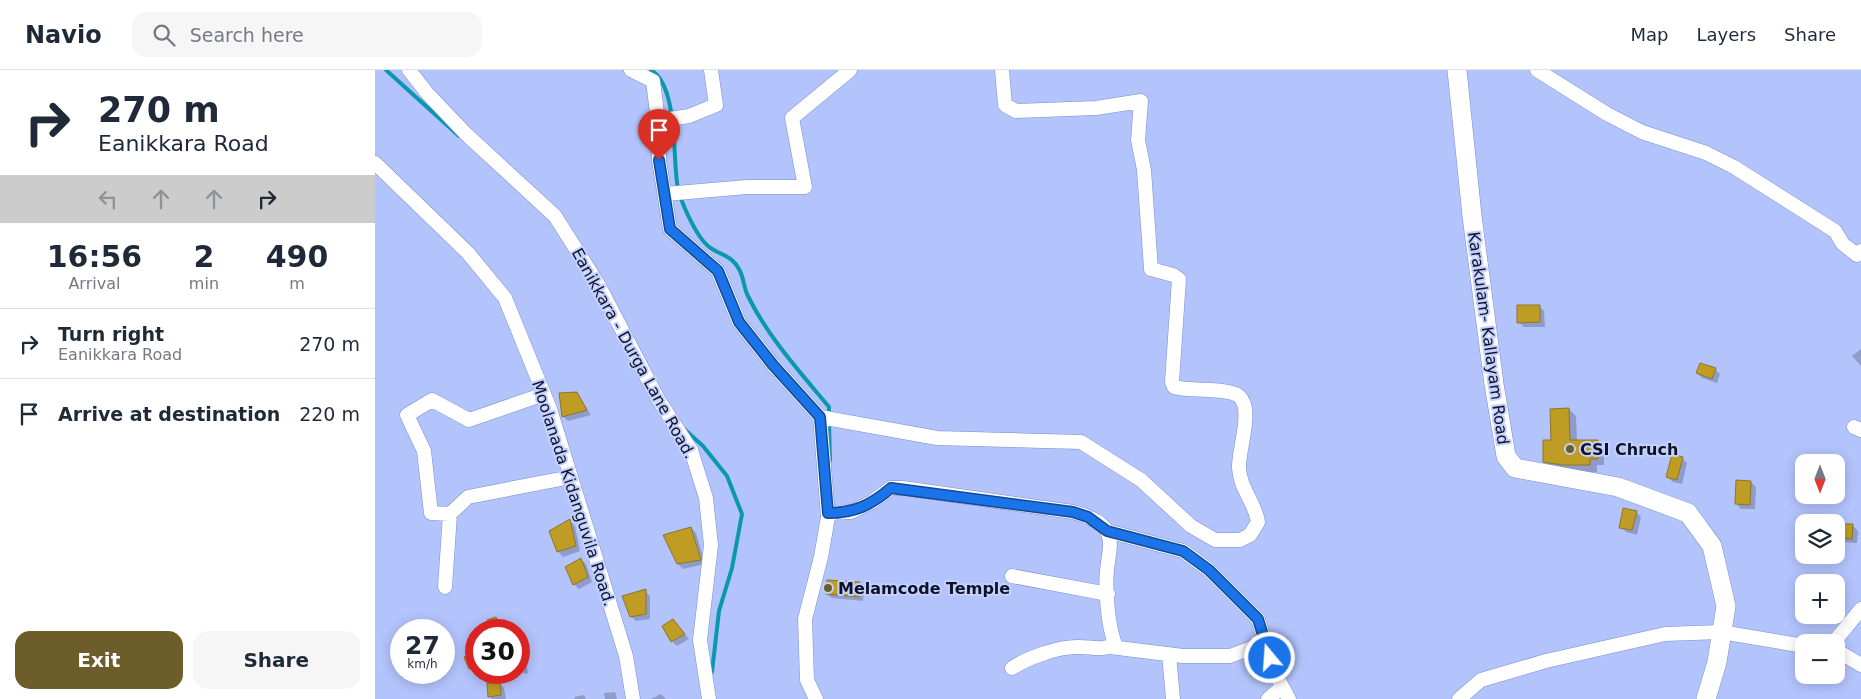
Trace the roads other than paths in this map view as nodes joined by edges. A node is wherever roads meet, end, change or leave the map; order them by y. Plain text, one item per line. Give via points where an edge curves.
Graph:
1 (409, 70) edge
2 (631, 70) edge
3 (711, 70) edge
4 (850, 70) edge
5 (1003, 70) edge
6 (1457, 70) edge
7 (1537, 70) edge
8 (666, 120) junction
9 (375, 163) edge
10 (665, 194) junction
11 (1861, 251) edge
12 (544, 394) junction
13 (826, 418) junction
14 (571, 477) junction
15 (831, 513) junction
16 (450, 514) junction
17 (1107, 531) junction
18 (1013, 576) dead end
19 (445, 587) dead end
20 (1108, 594) junction
21 (1861, 609) edge
22 (1721, 632) junction
23 (1841, 634) edge
24 (1265, 643) junction
25 (1795, 644) edge
26 (1109, 647) junction
27 (1169, 654) junction
28 (1845, 656) edge
29 (1861, 666) edge
30 (1012, 668) dead end
31 (1286, 693) edge
32 (1709, 698) edge
33 (633, 699) edge
34 (709, 699) edge
35 (816, 699) edge
36 (1173, 699) edge
37 (1267, 699) edge
38 (1459, 699) edge

1 - 34 street, Eanikkara - Durga Lane Road. via 477,144 555,216 598,284 658,399 691,450 706,498 711,545 700,640
2 - 8 street via 653,81
3 - 8 street via 715,105 689,116
4 - 10 street via 792,118 805,187 747,187
5 - 13 street via 1005,106 1016,111 1096,108 1141,101 1138,140 1144,170 1151,269 1179,279 1172,382 1174,387 1188,391 1227,392 1239,396 1246,407 1239,468 1243,490 1259,522 1251,535 1240,540 1215,540 1191,526 1141,480 1081,442 937,438
6 - 22 street, Karakulam- Kallayam Road via 1471,216 1506,456 1515,468 1618,487 1688,514 1712,546 1726,606
7 - 11 street via 1642,132 1734,167 1835,231 1843,244 1857,255
8 - 10 street via 659,160
9 - 12 street, Moolanada Kidanguvila Road. via 468,253 505,298
10 - 13 street via 670,229 718,271 739,322 773,365
12 - 14 street, Moolanada Kidanguvila Road.
12 - 16 street via 469,420 433,400 407,415 424,451 431,513
13 - 15 street
14 - 16 street via 468,497
14 - 33 street, Moolanada Kidanguvila Road. via 625,656
15 - 17 street via 851,512 891,488 903,488 1073,512 1088,517
15 - 35 street via 805,620 807,680
16 - 19 street
17 - 20 street via 1110,552
17 - 24 street via 1183,551 1191,556 1258,619
18 - 20 street
20 - 26 street via 1115,644
21 - 23 street
22 - 25 street
22 - 32 street, Karakulam- Kallayam Road
22 - 38 street via 1665,634 1546,661 1481,680
24 - 27 street via 1230,656
24 - 31 street
26 - 27 street
26 - 30 street via 1052,651
27 - 36 street
28 - 29 street
31 - 37 street

